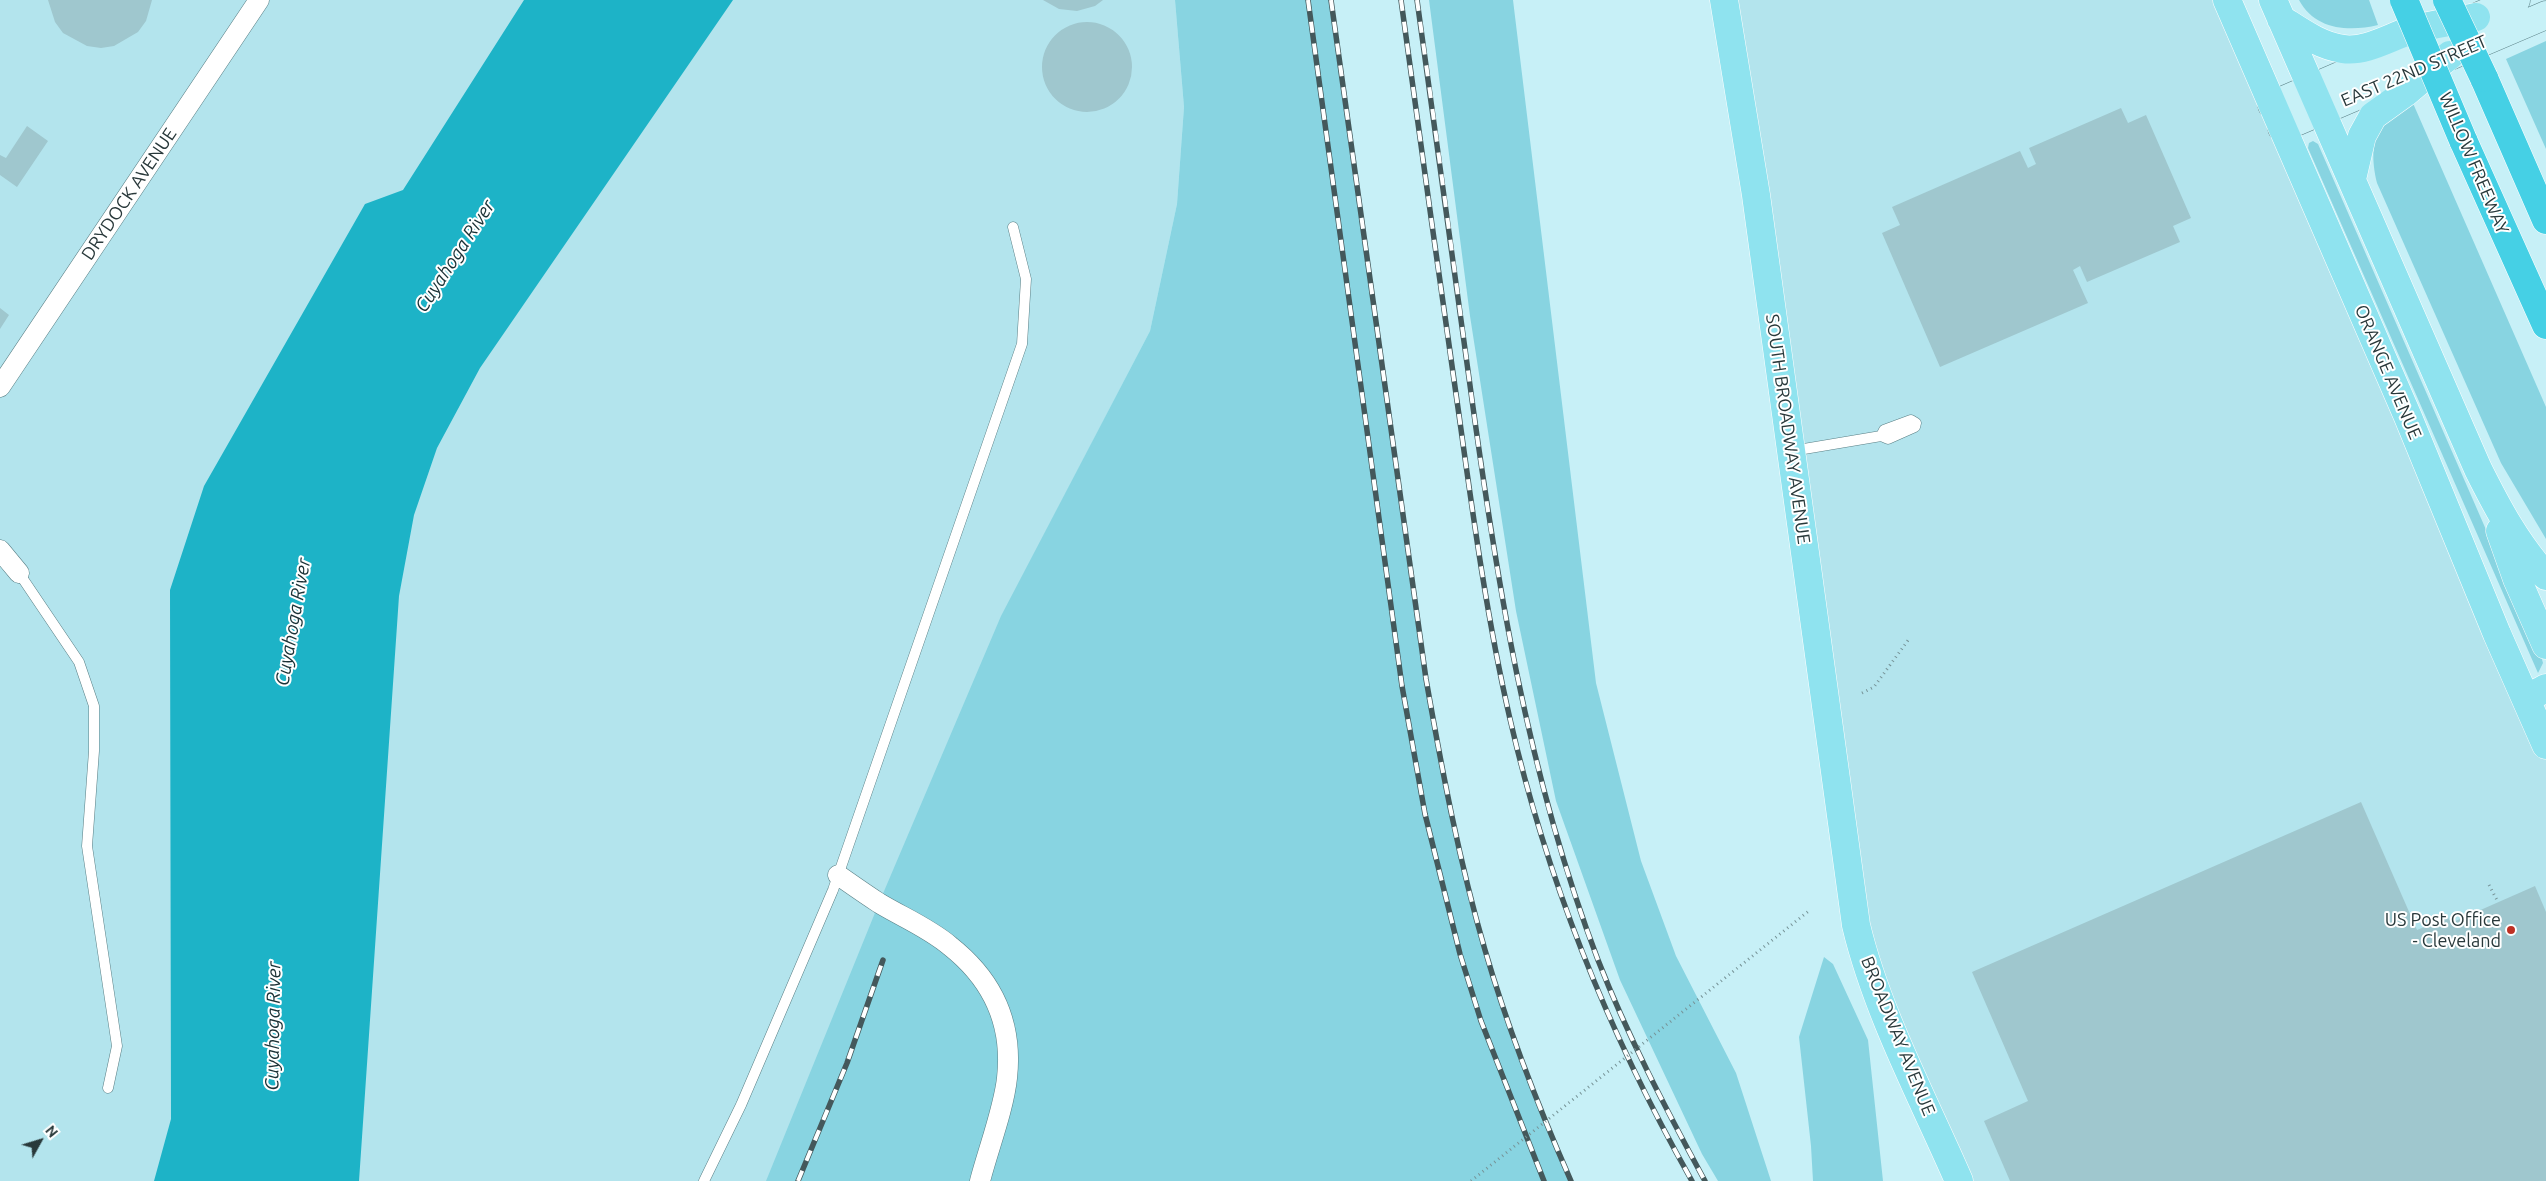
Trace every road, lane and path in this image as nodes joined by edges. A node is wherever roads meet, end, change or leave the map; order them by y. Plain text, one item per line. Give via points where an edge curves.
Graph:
1 (259, 0) edge
2 (1724, 0) edge
3 (2227, 0) edge
4 (2404, 0) edge
5 (2447, 0) edge
6 (2516, 0) edge
7 (2467, 8) edge
8 (2277, 9) edge
9 (2546, 15) edge
10 (2450, 55) junction
11 (2484, 78) junction
12 (2317, 99) junction
13 (2277, 117) junction
14 (2352, 179) junction
15 (2546, 220) edge
16 (1013, 227) dead end
17 (2519, 268) junction
18 (2546, 325) edge
19 (2546, 341) edge
20 (0, 388) edge
21 (1881, 436) dead end
22 (1792, 451) junction
23 (2478, 469) junction
24 (0, 550) edge
25 (19, 573) joint
26 (2546, 576) edge
27 (1909, 638) dead end
28 (2546, 645) edge
29 (1862, 693) dead end
30 (2536, 693) edge
31 (2546, 745) edge
32 (1846, 858) joint
33 (838, 875) junction
34 (2489, 885) dead end
35 (2498, 902) dead end
36 (1810, 910) dead end
37 (108, 1088) dead end
38 (704, 1181) edge
39 (980, 1181) edge
40 (1471, 1181) edge
41 (1959, 1181) edge

1 - 20 street, DRYDOCK AVENUE
2 - 22 main road, SOUTH BROADWAY AVENUE
3 - 13 main road, ORANGE AVENUE
4 - 17 highway, WILLOW FREEWAY, bridge
5 - 11 highway, bridge
6 - 7 street, EAST 22ND STREET
7 - 8 main road via 2353,49 2318,41
7 - 11 highway, bridge
7 - 12 street, EAST 22ND STREET
8 - 12 main road
9 - 10 street, EAST 22ND STREET
10 - 12 street, EAST 22ND STREET
10 - 14 main road via 2373,116 2362,136
11 - 15 highway
12 - 13 street, EAST 22ND STREET
12 - 14 main road
13 - 30 main road, ORANGE AVENUE via 2408,416
14 - 23 main road
16 - 33 lane via 1026,279 1022,344
17 - 18 highway, WILLOW FREEWAY
17 - 19 highway
21 - 22 lane
22 - 32 main road, SOUTH BROADWAY AVENUE
23 - 26 main road via 2511,530
23 - 28 main road via 2517,579
24 - 25 street
25 - 37 lane via 79,662 94,706 87,846 116,1046
27 - 29 path via 1874,687
30 - 31 main road, ORANGE AVENUE
32 - 41 main road, BROADWAY AVENUE via 1864,959
33 - 38 lane via 741,1105
33 - 39 street via 949,945 966,960 995,999 1006,1024 1009,1049 1007,1080
34 - 35 path
36 - 40 path, bridge

